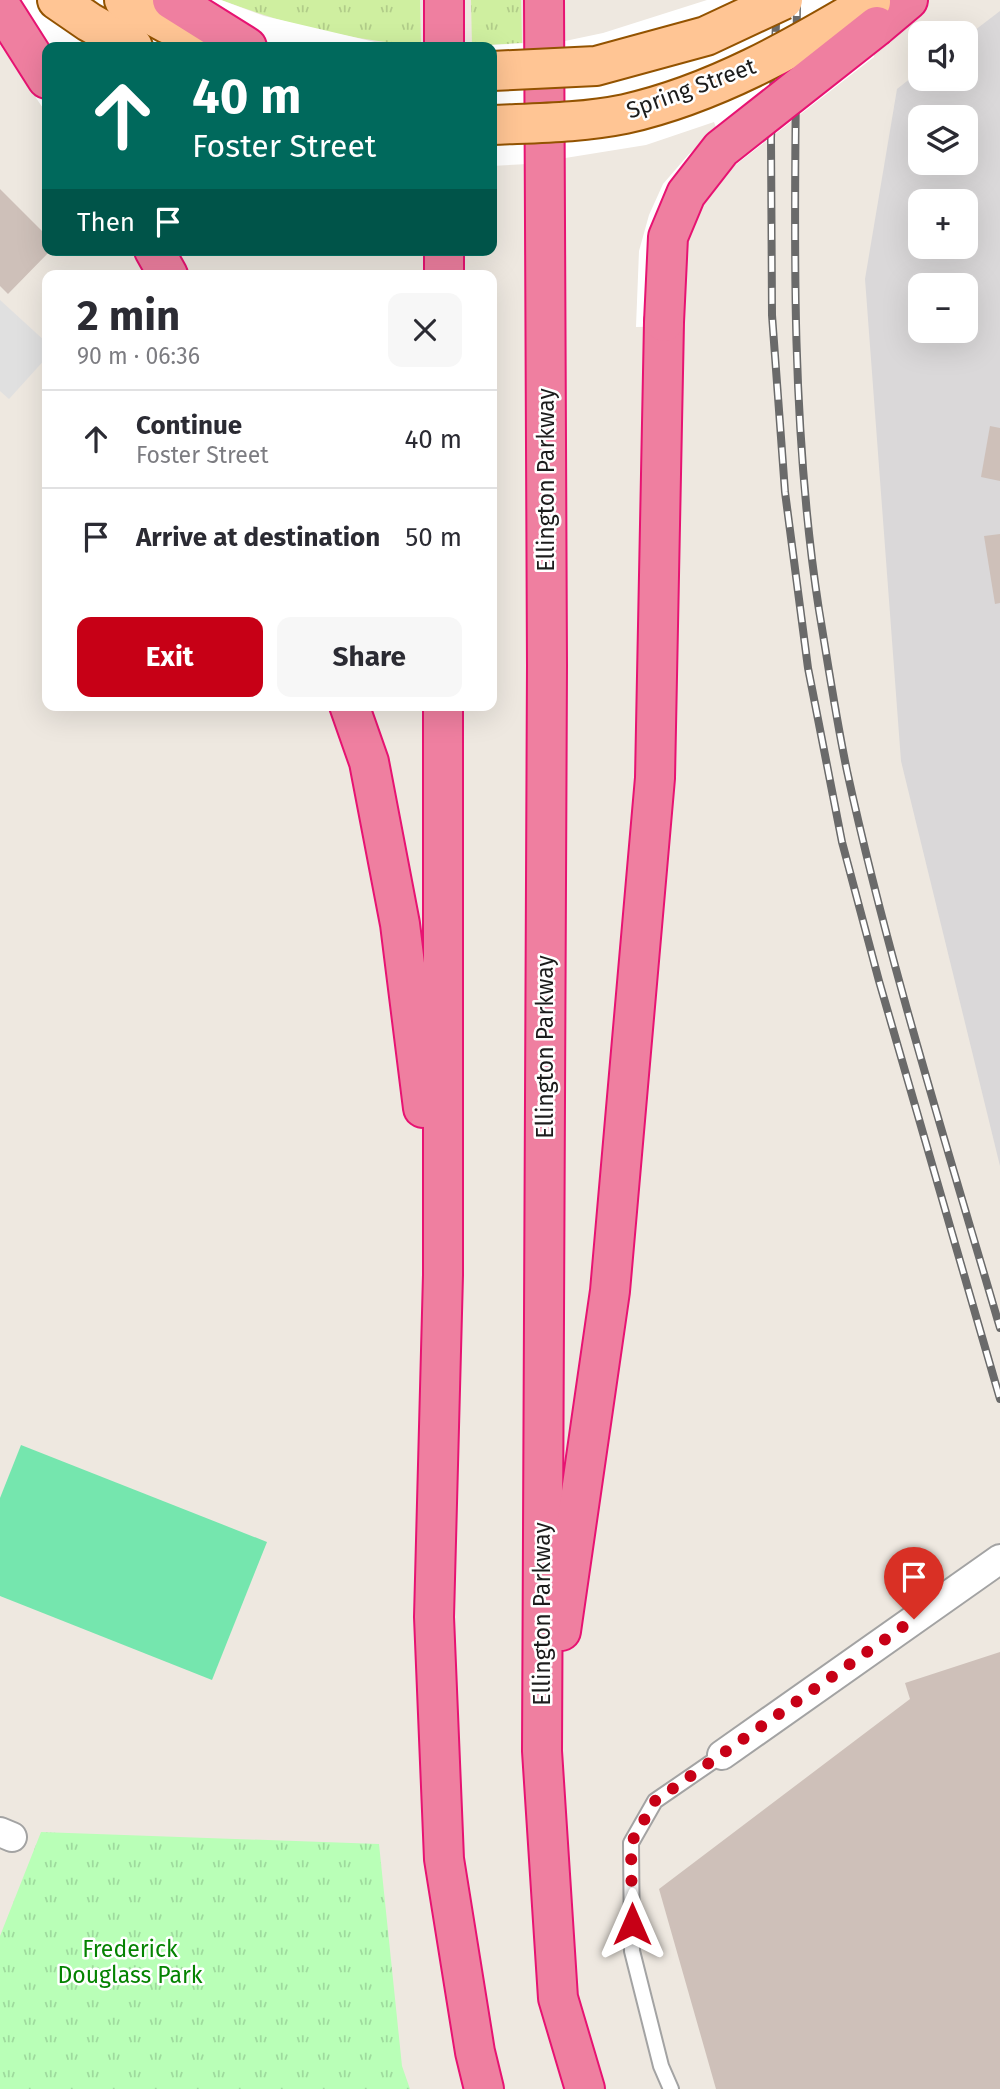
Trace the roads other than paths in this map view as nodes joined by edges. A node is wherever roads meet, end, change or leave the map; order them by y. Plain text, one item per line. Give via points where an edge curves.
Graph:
1 (57, 0) edge
2 (124, 0) edge
3 (172, 0) edge
4 (444, 0) edge
5 (544, 0) edge
6 (783, 0) edge
7 (0, 5) edge
8 (882, 7) edge
9 (124, 42) edge
10 (226, 42) edge
11 (239, 42) edge
12 (444, 42) edge
13 (42, 71) edge
14 (497, 71) edge
15 (497, 125) edge
16 (351, 711) edge
17 (443, 711) edge
18 (443, 1275) junction
19 (1000, 1559) edge
20 (542, 1751) junction
21 (722, 1755) joint
22 (484, 2089) edge
23 (585, 2089) edge
24 (671, 2089) edge

1 - 9 main road
2 - 10 main road via 168,24
3 - 11 highway
4 - 12 highway
5 - 20 highway, Ellington Parkway via 547,693
6 - 14 main road, Spring Street, bridge via 706,36 596,66
7 - 13 highway
8 - 15 main road, Spring Street, bridge via 698,91 625,114
8 - 20 highway, bridge via 721,149 686,194 668,237 655,778 610,1291
16 - 18 highway via 369,762 400,924
17 - 18 highway
18 - 22 highway via 434,1617 444,1859
19 - 21 street
20 - 23 highway, Ellington Parkway via 558,1998
21 - 24 lane via 655,1801 631,1843 632,1951

